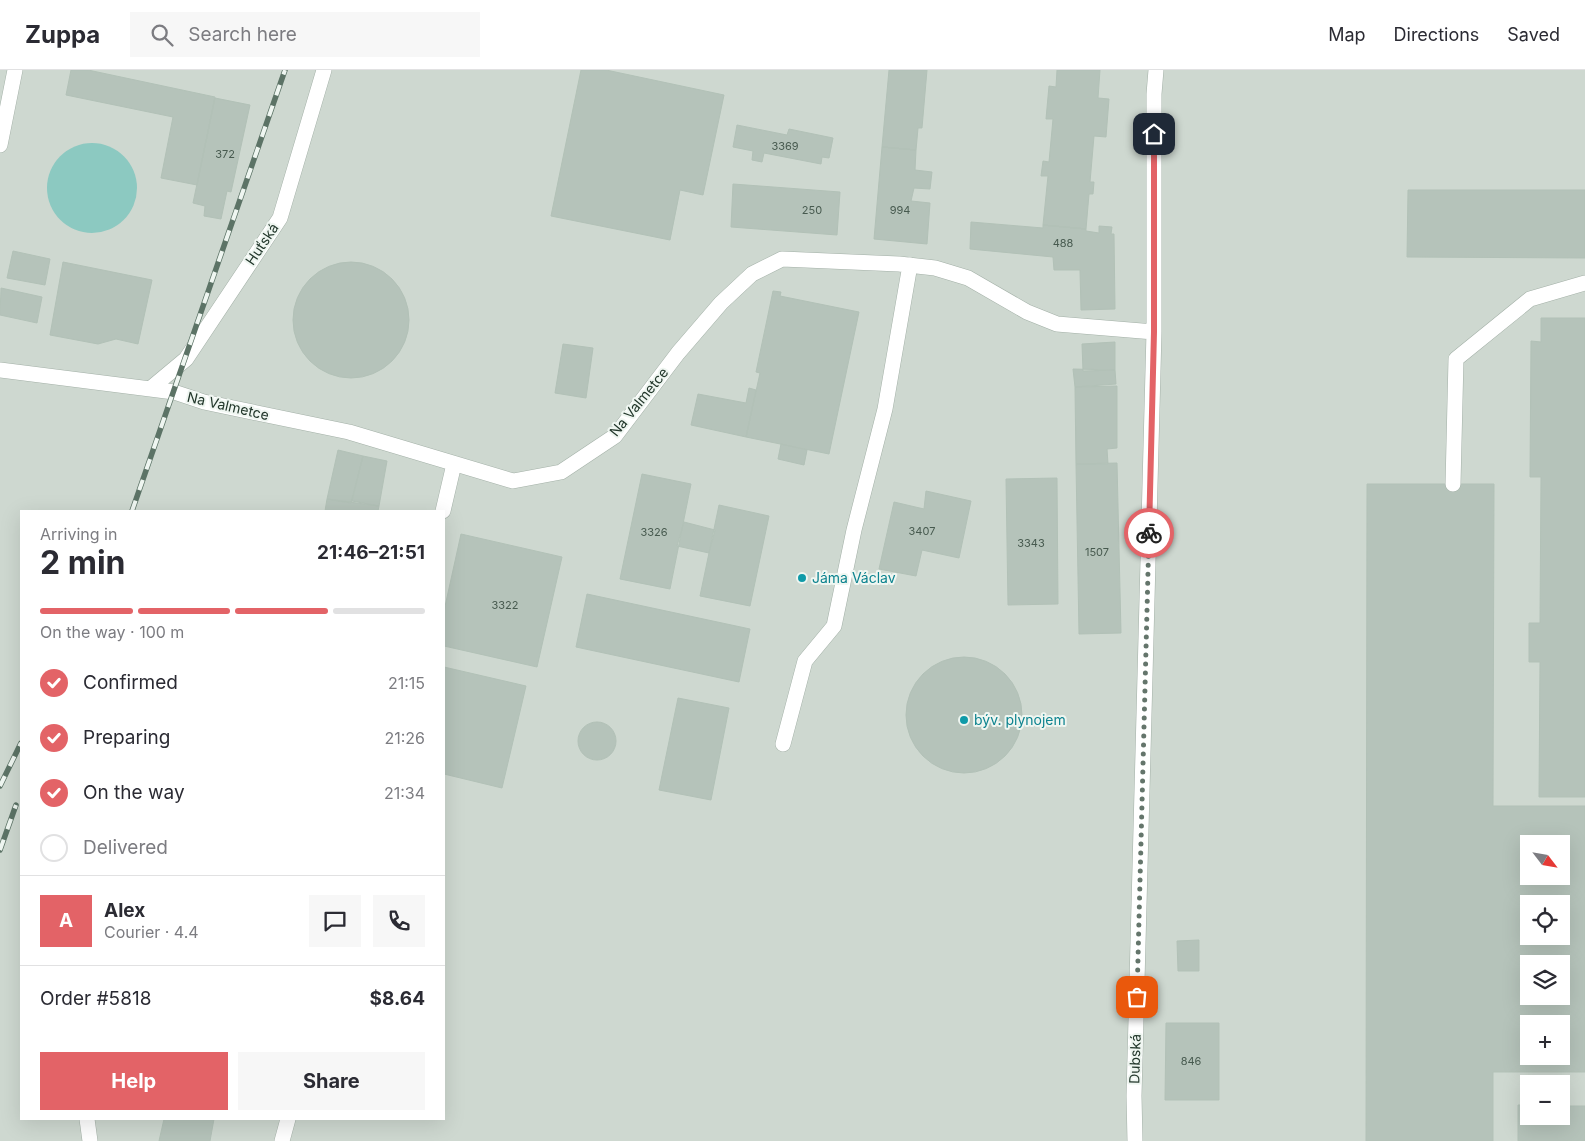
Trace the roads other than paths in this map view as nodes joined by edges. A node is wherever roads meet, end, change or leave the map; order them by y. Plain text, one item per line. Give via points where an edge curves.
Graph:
1 (16, 70) edge
2 (324, 70) edge
3 (1156, 70) edge
4 (0, 145) edge
5 (910, 265) junction
6 (1585, 283) edge
7 (1154, 332) junction
8 (0, 370) edge
9 (150, 390) junction
10 (454, 464) junction
11 (1453, 484) dead end
12 (443, 510) edge
13 (782, 744) dead end
14 (87, 1120) edge
15 (288, 1120) edge
16 (90, 1141) edge
17 (282, 1141) edge
18 (1135, 1141) edge

1 - 4 street
2 - 9 street, Huťská via 280,218 186,359
3 - 7 street
5 - 7 street, Na Valmetce via 935,268 968,278 1027,312 1056,324
5 - 10 street, Na Valmetce via 782,259 752,274 721,303 615,436 561,472 513,481
5 - 13 street via 885,410 854,530 834,626 805,661
6 - 11 street via 1530,299 1456,359
7 - 18 street, Dubská
8 - 9 street, Na Valmetce
9 - 10 street, Na Valmetce via 174,392 204,402 349,432
10 - 12 street
14 - 16 street
15 - 17 street

